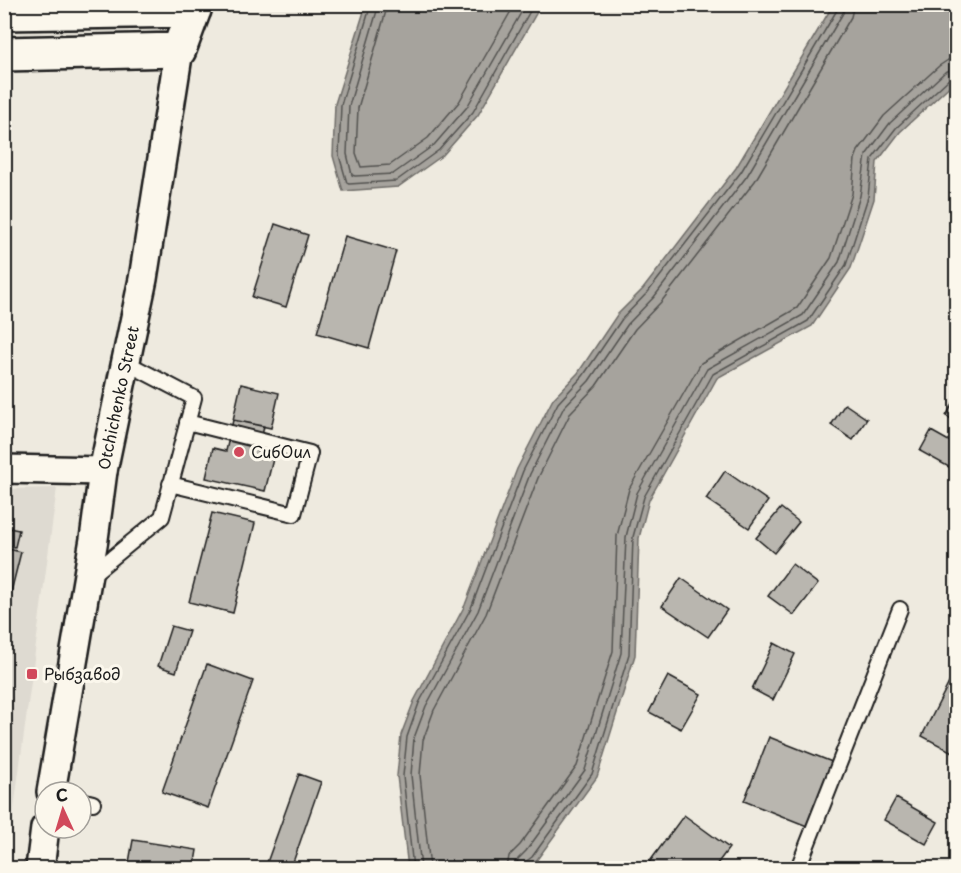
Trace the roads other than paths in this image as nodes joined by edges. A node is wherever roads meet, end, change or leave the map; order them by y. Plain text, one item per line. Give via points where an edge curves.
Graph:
1 (195, 7) edge
2 (4, 13) edge
3 (179, 50) junction
4 (4, 54) edge
5 (125, 362) junction
6 (188, 422) junction
7 (4, 469) edge
8 (103, 471) junction
9 (170, 484) junction
10 (87, 578) junction
11 (900, 609) dead end
12 (53, 780) edge
13 (44, 840) edge
14 (40, 868) edge
15 (798, 868) edge

1 - 2 street
1 - 3 street, Otchichenko Street
3 - 4 street
3 - 5 street, Otchichenko Street via 143,279
5 - 6 lane via 194,398
5 - 8 street, Otchichenko Street
6 - 9 lane
6 - 9 lane via 310,453 294,514
7 - 8 street
8 - 10 street, Otchichenko Street
9 - 10 lane via 162,517
10 - 12 street, Otchichenko Street
11 - 15 lane
13 - 14 street

